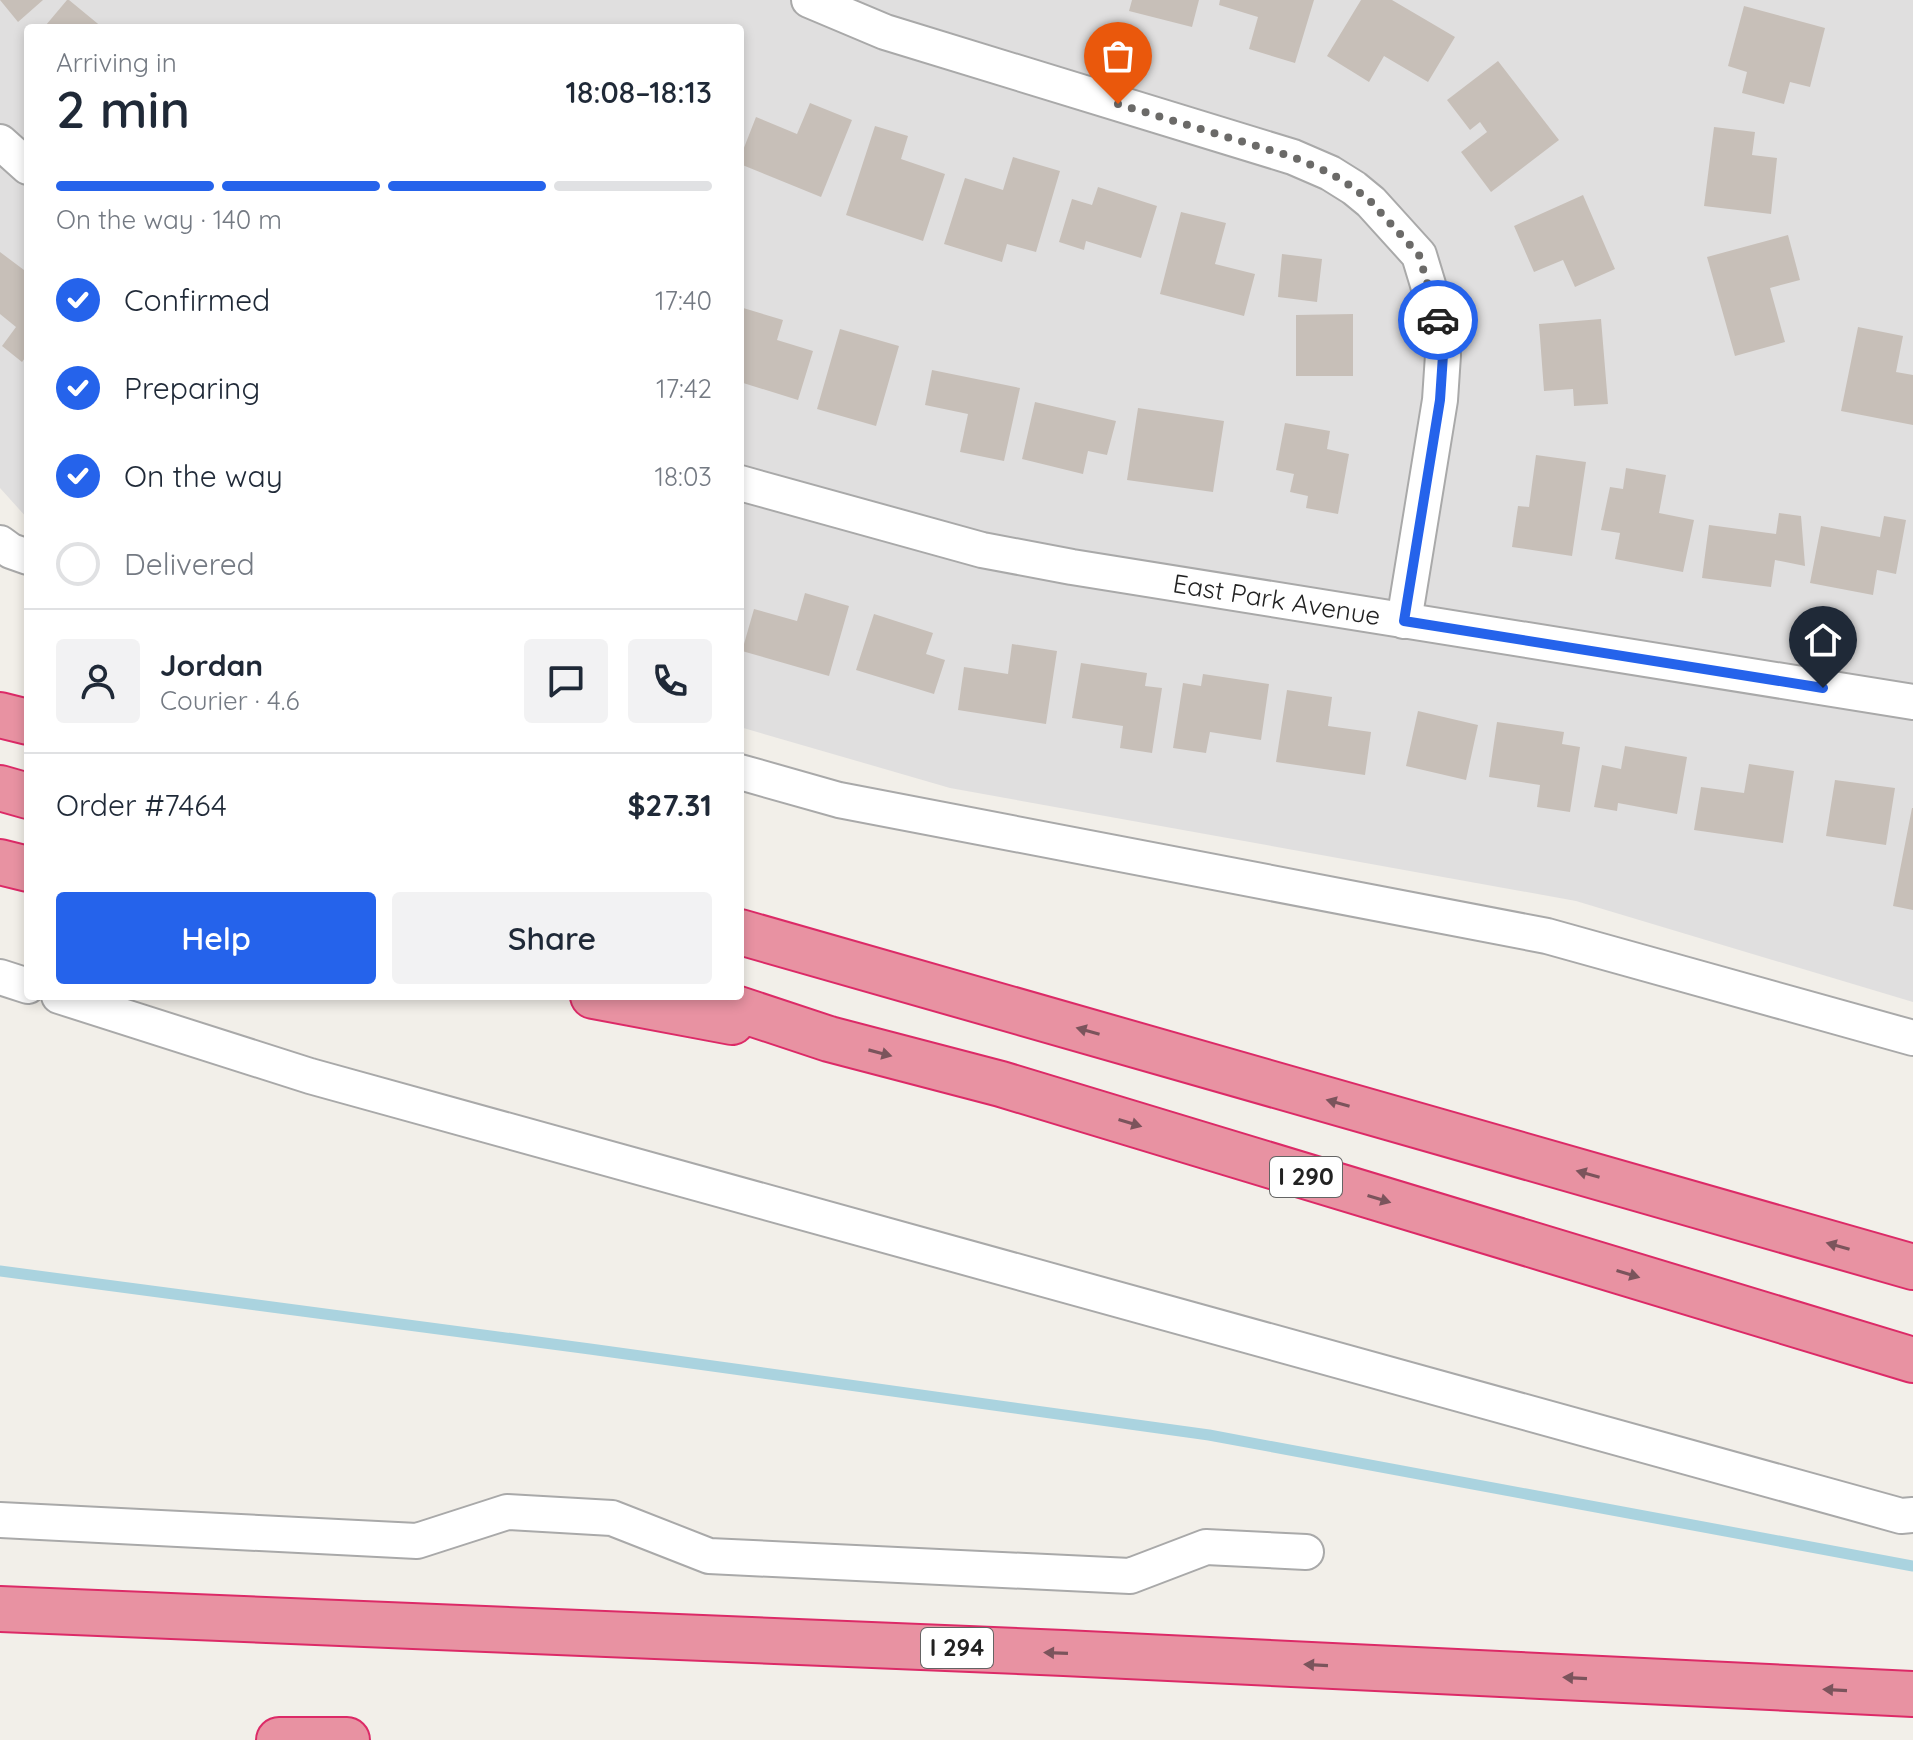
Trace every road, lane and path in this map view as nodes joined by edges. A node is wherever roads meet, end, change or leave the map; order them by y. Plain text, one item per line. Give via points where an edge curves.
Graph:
1 (809, 0) edge
2 (0, 142) edge
3 (24, 163) edge
4 (744, 484) edge
5 (0, 543) edge
6 (24, 556) edge
7 (1404, 621) junction
8 (1913, 702) edge
9 (0, 715) edge
10 (24, 721) edge
11 (744, 773) edge
12 (0, 788) edge
13 (24, 795) edge
14 (0, 862) edge
15 (24, 868) edge
16 (744, 933) edge
17 (0, 977) edge
18 (24, 985) edge
19 (72, 1000) edge
20 (615, 1000) edge
21 (711, 1000) edge
22 (1913, 1038) edge
23 (829, 1039) junction
24 (1913, 1267) edge
25 (1913, 1360) edge
26 (1913, 1515) edge
27 (0, 1520) edge
28 (1306, 1552) dead end
29 (0, 1609) edge
30 (1913, 1694) edge
31 (279, 1740) edge
32 (347, 1740) edge

1 - 7 street via 885,32 1293,157 1330,173 1371,202 1419,255 1439,321 1443,355
2 - 3 street
4 - 7 street, East Park Avenue via 982,550
5 - 6 street
7 - 8 street, East Park Avenue
9 - 10 highway
11 - 22 street via 839,800 1547,936
12 - 13 highway
14 - 15 highway
24 -> 16 highway
17 - 18 street
19 - 26 street via 310,1076 1901,1516
20 - 23 highway
21 - 23 highway, I 290
23 -> 25 highway, I 290 via 1001,1084
27 - 28 street via 417,1541 507,1512 612,1518 709,1556 1130,1576 1206,1547
30 -> 29 highway, I 294
31 - 32 highway

